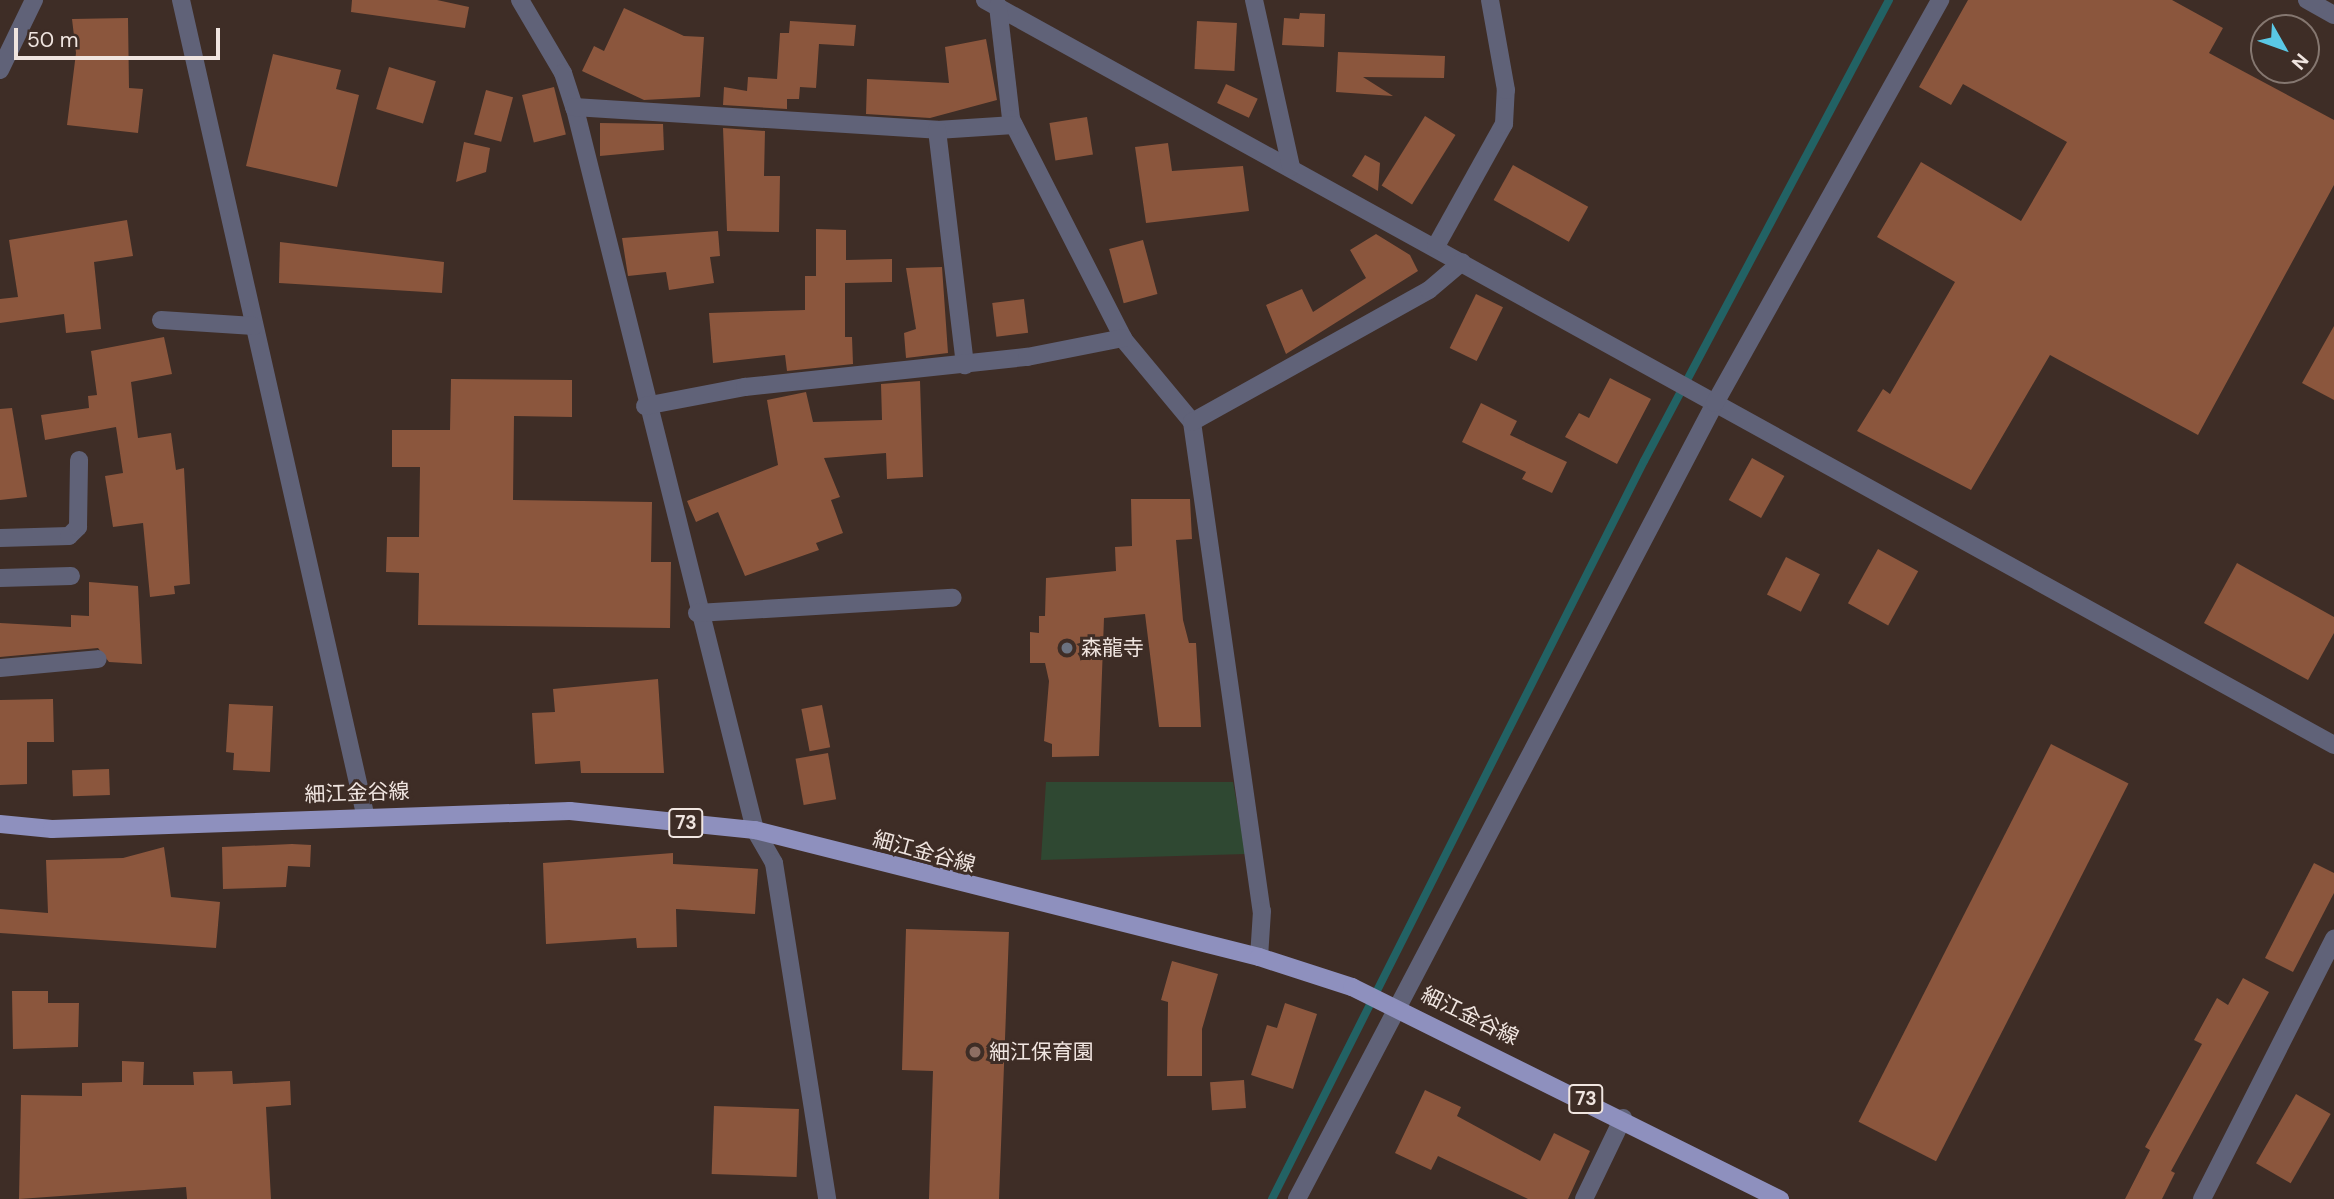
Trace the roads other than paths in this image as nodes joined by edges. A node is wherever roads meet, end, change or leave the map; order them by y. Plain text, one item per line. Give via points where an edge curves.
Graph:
1 (34, 0) edge
2 (181, 0) edge
3 (520, 0) edge
4 (1254, 0) edge
5 (1490, 0) edge
6 (1940, 0) edge
7 (2307, 0) edge
8 (992, 3) edge
9 (2334, 15) edge
10 (0, 70) edge
11 (574, 107) junction
12 (1014, 125) junction
13 (937, 130) junction
14 (1291, 167) junction
15 (1436, 246) junction
16 (1462, 262) junction
17 (161, 320) dead end
18 (254, 326) junction
19 (1123, 338) junction
20 (965, 365) junction
21 (1707, 399) junction
22 (645, 406) junction
23 (1192, 422) junction
24 (79, 460) dead end
25 (0, 538) edge
26 (71, 576) dead end
27 (0, 578) edge
28 (953, 598) dead end
29 (697, 612) junction
30 (98, 659) dead end
31 (0, 668) edge
32 (2334, 746) edge
33 (365, 814) junction
34 (0, 824) edge
35 (755, 830) junction
36 (2334, 939) edge
37 (1259, 957) junction
38 (1395, 1005) junction
39 (1623, 1118) junction
40 (827, 1199) edge
41 (1297, 1199) edge
42 (1584, 1199) edge
43 (1780, 1199) edge
44 (2202, 1199) edge

1 - 10 street
2 - 18 street
3 - 11 street via 563,73
4 - 14 street
5 - 15 street via 1506,90 1504,124
6 - 21 street
7 - 9 street
8 - 12 street
8 - 14 street
11 - 13 street
11 - 22 street
12 - 13 street
12 - 19 street
13 - 20 street
14 - 15 street
15 - 16 street
16 - 21 street
16 - 23 street via 1429,290
17 - 18 street
18 - 33 street
19 - 20 street
19 - 23 street
20 - 22 street via 745,387
21 - 32 street
21 - 38 street
22 - 29 street
23 - 37 street via 1262,912
24 - 25 street via 78,527 69,536
26 - 27 street
28 - 29 street
29 - 35 street
30 - 31 street
33 - 34 main road, 細江金谷線 / 73 via 52,829
33 - 35 main road, 細江金谷線 / 73 via 570,811
35 - 37 main road, 細江金谷線 / 73
35 - 40 street via 775,863
36 - 44 street
37 - 38 main road, 細江金谷線 / 73
38 - 39 main road, 細江金谷線 / 73
38 - 41 street
39 - 42 street
39 - 43 main road, 細江金谷線 / 73

